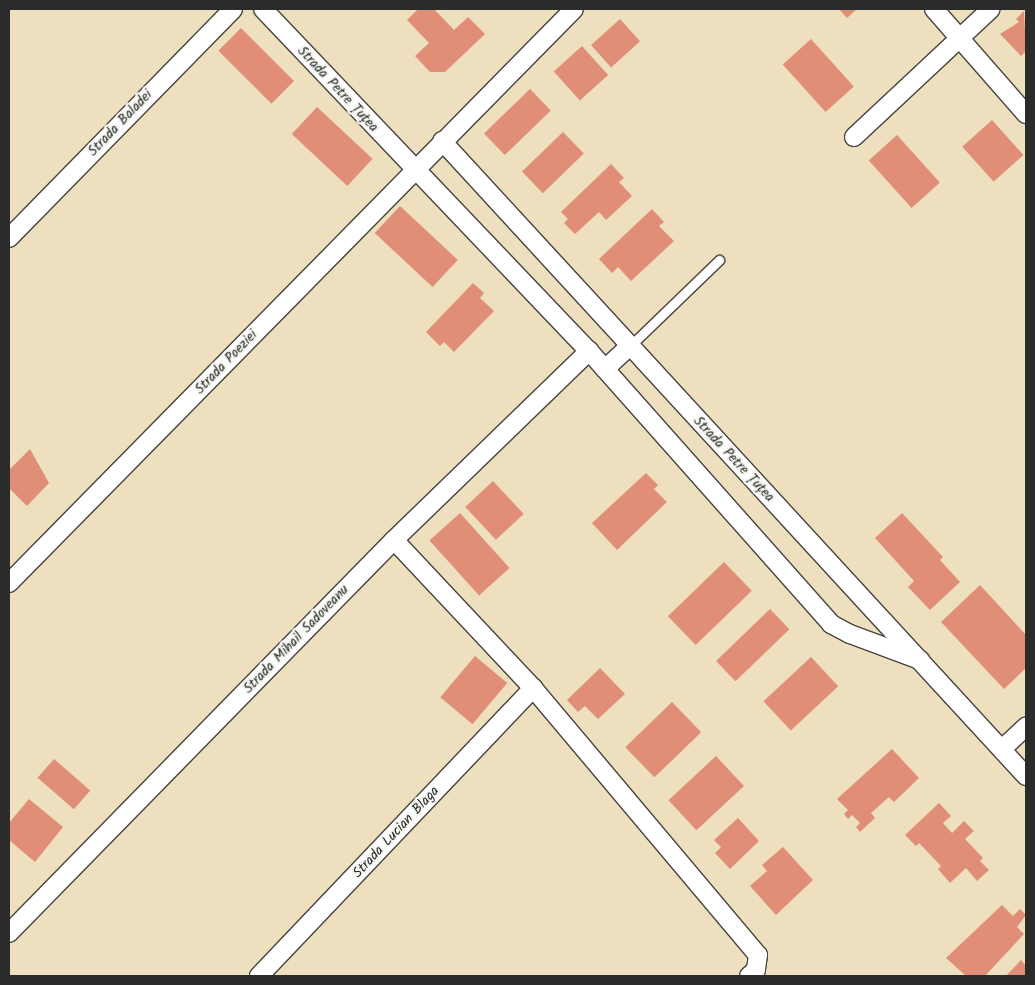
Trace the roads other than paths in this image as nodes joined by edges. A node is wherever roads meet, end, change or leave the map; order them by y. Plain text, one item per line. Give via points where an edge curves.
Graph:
1 (232, 9) edge
2 (263, 9) edge
3 (574, 9) edge
4 (934, 9) edge
5 (991, 9) edge
6 (960, 38) junction
7 (1026, 114) edge
8 (854, 137) dead end
9 (442, 141) junction
10 (415, 168) junction
11 (9, 238) edge
12 (719, 260) dead end
13 (630, 346) junction
14 (589, 351) junction
15 (605, 369) junction
16 (394, 540) junction
17 (9, 582) edge
18 (920, 660) junction
19 (533, 688) junction
20 (1026, 727) edge
21 (1002, 749) junction
22 (1026, 776) edge
23 (9, 933) edge
24 (259, 976) edge
25 (749, 976) edge

1 - 11 street, Strada Baladei
2 - 10 street, Strada Petre Țuțea
3 - 9 street, Strada Poeziei
4 - 6 street
5 - 6 street
6 - 7 street
6 - 8 street
9 - 10 street, Strada Poeziei
9 - 13 street, Strada Petre Țuțea
10 - 14 street, Strada Petre Țuțea
10 - 17 street, Strada Poeziei
12 - 13 lane
13 - 15 street
13 - 18 street, Strada Petre Țuțea
14 - 15 street, Strada Petre Țuțea
14 - 16 street, Strada Mihail Sadoveanu
15 - 18 street, Strada Petre Țuțea via 831,624
16 - 19 street
16 - 23 street, Strada Mihail Sadoveanu
18 - 21 street, Strada Petre Țuțea
19 - 24 street, Strada Lucian Blaga
19 - 25 street via 758,955 756,970
20 - 21 street
21 - 22 street, Strada Petre Țuțea

